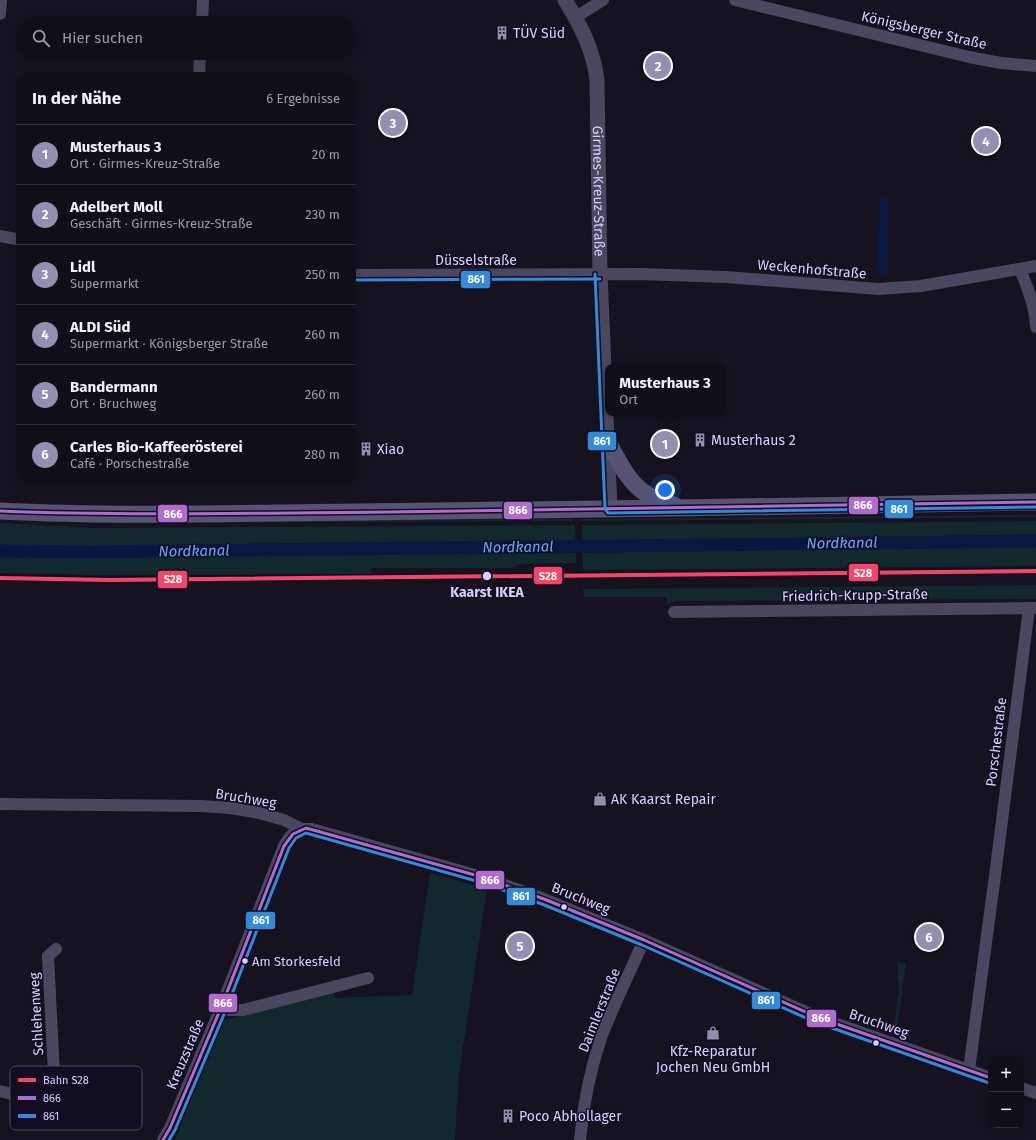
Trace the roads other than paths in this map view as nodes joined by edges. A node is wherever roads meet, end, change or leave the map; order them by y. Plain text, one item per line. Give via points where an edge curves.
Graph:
1 (1, 0) edge
2 (203, 0) edge
3 (565, 0) edge
4 (603, 0) edge
5 (735, 0) edge
6 (0, 14) edge
7 (202, 16) edge
8 (576, 17) junction
9 (200, 60) edge
10 (1036, 66) edge
11 (199, 72) edge
12 (0, 236) edge
13 (16, 239) edge
14 (1036, 266) edge
15 (1020, 269) junction
16 (600, 274) junction
17 (356, 275) edge
18 (1036, 327) edge
19 (605, 393) edge
20 (606, 416) edge
21 (607, 440) junction
22 (1036, 502) edge
23 (683, 508) junction
24 (610, 509) junction
25 (0, 511) edge
26 (1032, 608) edge
27 (674, 612) dead end
28 (0, 804) edge
29 (302, 829) junction
30 (644, 940) junction
31 (56, 949) dead end
32 (368, 978) dead end
33 (220, 1010) junction
34 (54, 1066) edge
35 (969, 1070) junction
36 (988, 1077) edge
37 (1024, 1089) edge
38 (0, 1091) edge
39 (10, 1093) edge
40 (1036, 1093) edge
41 (163, 1140) edge
42 (580, 1140) edge

1 - 6 street
2 - 7 street
3 - 8 street, Girmes-Kreuz-Straße
4 - 8 street
5 - 10 street, Königsberger Straße via 969,57
8 - 16 street, Girmes-Kreuz-Straße via 593,57 597,82
9 - 11 street
12 - 13 street
14 - 15 street, Weckenhofstraße
15 - 16 street, Weckenhofstraße via 921,286 878,289 726,277
15 - 18 street via 1031,294
16 - 17 street, Düsselstraße
16 - 19 street, Girmes-Kreuz-Straße
20 - 21 street, Girmes-Kreuz-Straße
21 - 23 main road via 625,472 645,494
21 - 24 street, Girmes-Kreuz-Straße
22 - 23 main road
23 - 24 main road
24 - 25 main road via 216,514
26 - 27 street, Friedrich-Krupp-Straße
26 - 35 street, Porschestraße
28 - 29 street, Bruchweg via 223,808 271,816
29 - 30 street, Bruchweg via 312,829 482,877
29 - 33 street, Kreuzstraße via 295,832 284,846
30 - 35 street, Bruchweg via 817,1016
30 - 42 street, Daimlerstraße via 602,1037 584,1106
31 - 34 street, Schlehenweg via 48,956
32 - 33 street via 243,1010
33 - 41 street, Kreuzstraße
35 - 36 street, Bruchweg
37 - 40 street
38 - 39 street, Schlehenweg

